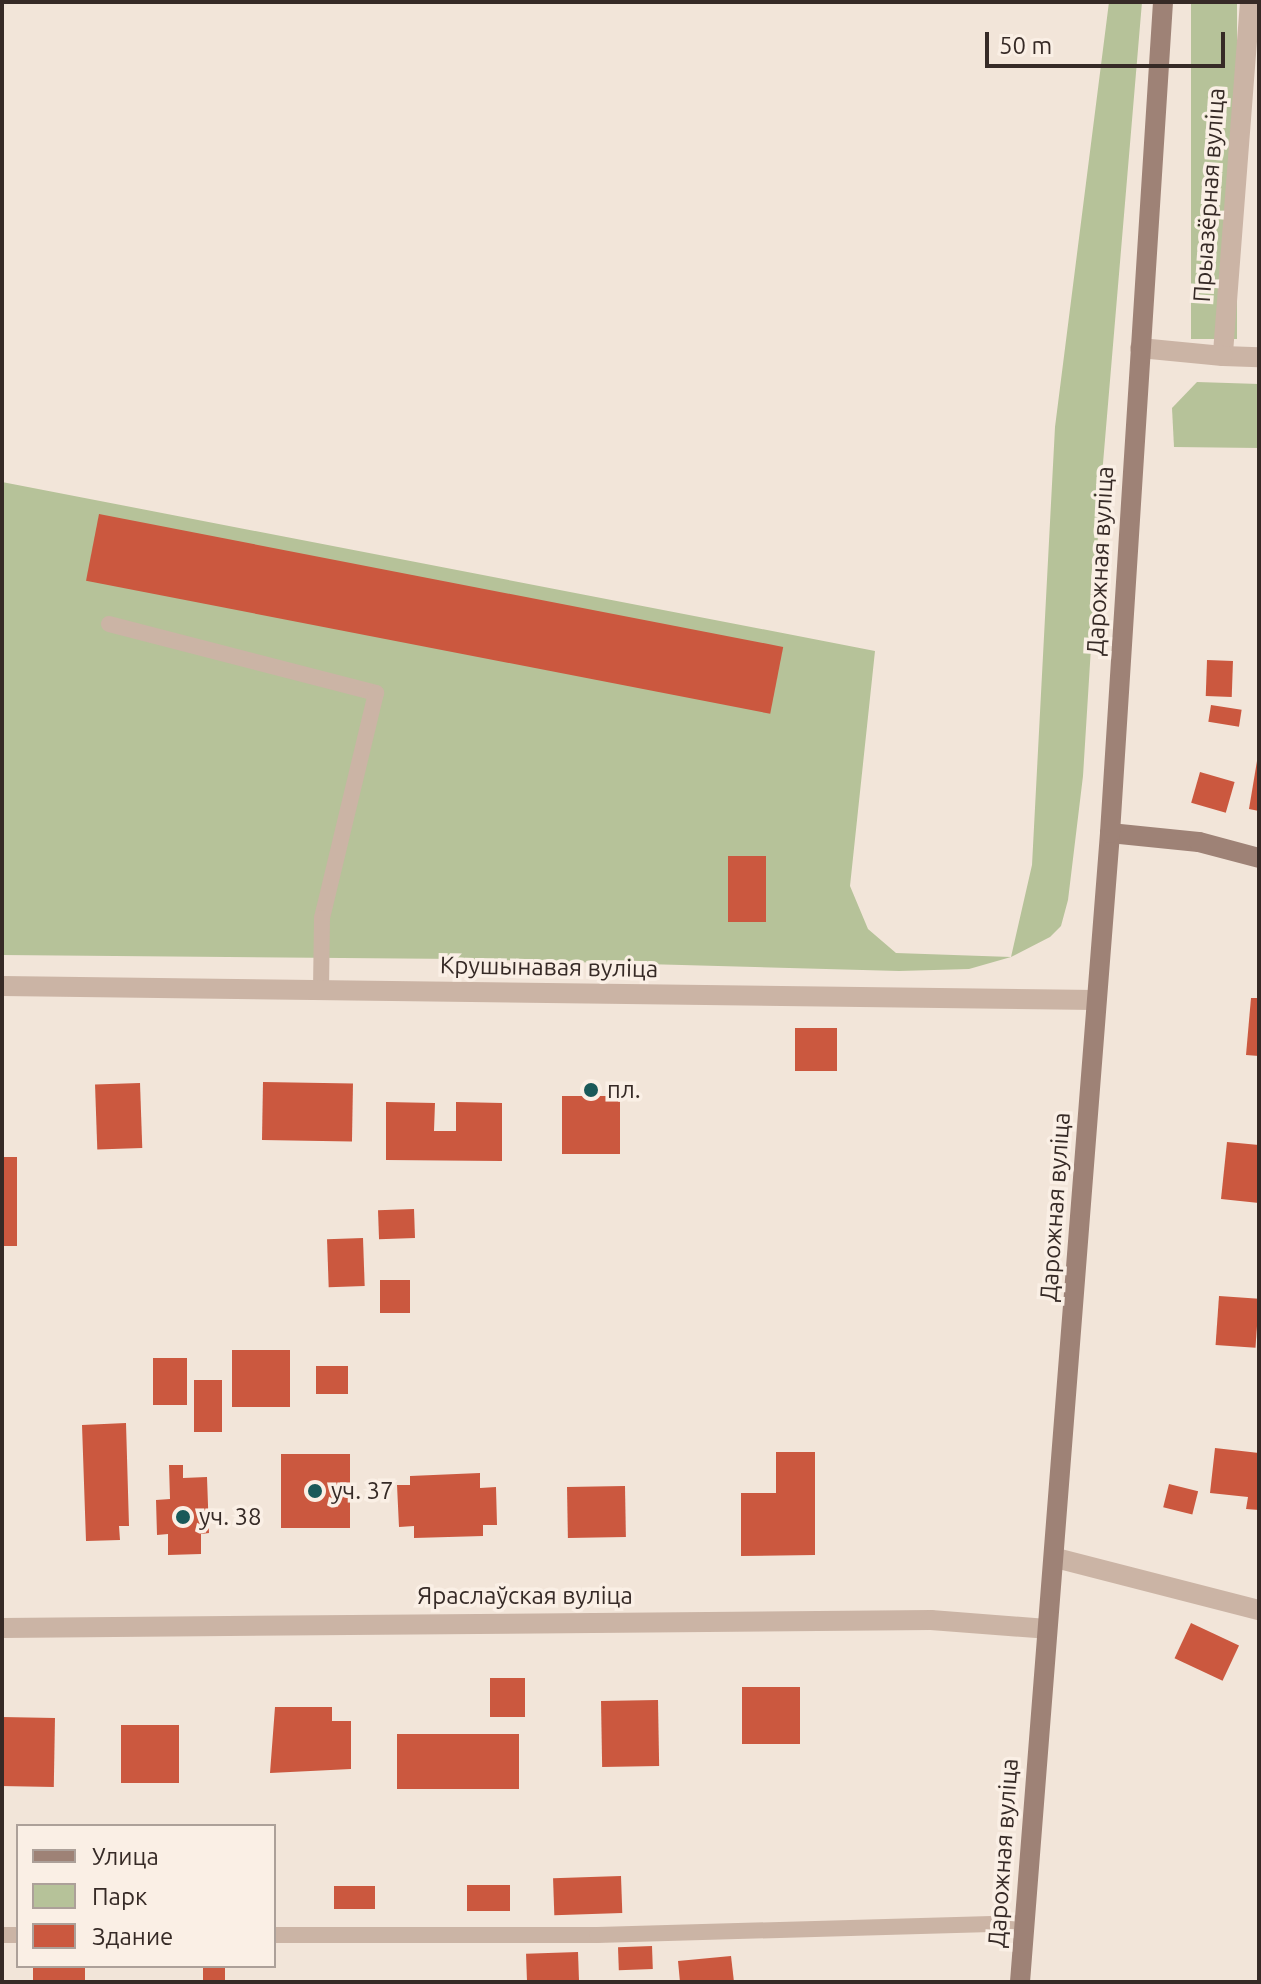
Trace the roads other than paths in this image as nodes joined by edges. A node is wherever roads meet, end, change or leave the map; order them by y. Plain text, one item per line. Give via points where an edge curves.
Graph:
1 (1163, 2) edge
2 (1250, 2) edge
3 (1140, 348) junction
4 (1223, 356) junction
5 (1259, 357) edge
6 (109, 624) dead end
7 (1110, 833) junction
8 (1259, 858) edge
9 (2, 986) edge
10 (321, 990) junction
11 (1095, 1000) junction
12 (1056, 1558) junction
13 (1259, 1610) edge
14 (2, 1628) edge
15 (1047, 1629) junction
16 (1023, 1923) junction
17 (276, 1935) edge
18 (1020, 1982) edge

1 - 3 main road, Дарожная вуліца
2 - 4 street, Прыазёрная вуліца
3 - 4 street
3 - 7 main road, Дарожная вуліца
4 - 5 street
6 - 10 lane via 376,693 322,918
7 - 8 main road via 1199,842
7 - 11 main road, Дарожная вуліца
9 - 10 street, Крушынавая вуліца
10 - 11 street, Крушынавая вуліца
11 - 12 main road, Дарожная вуліца
12 - 13 street
12 - 15 main road, Дарожная вуліца
14 - 15 street, Яраслаўская вуліца via 931,1620
15 - 16 main road, Дарожная вуліца
16 - 17 lane via 597,1935
16 - 18 main road, Дарожная вуліца

